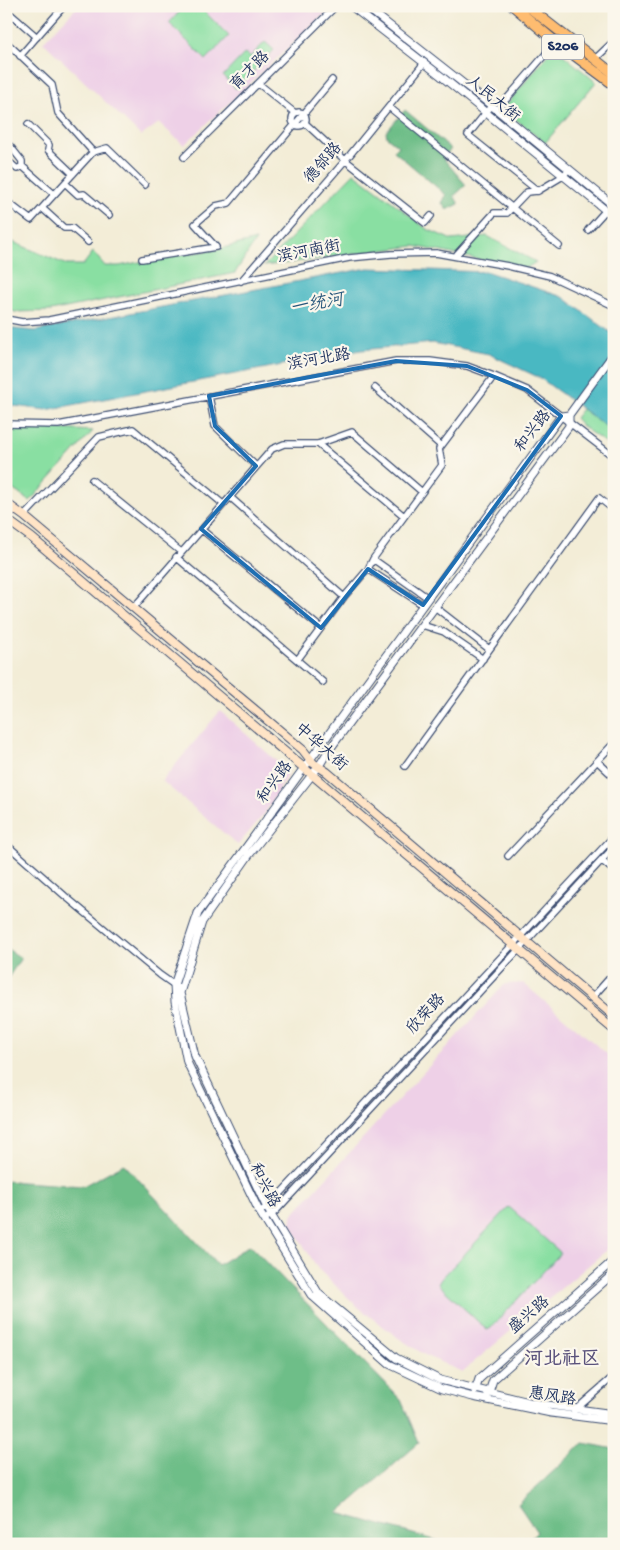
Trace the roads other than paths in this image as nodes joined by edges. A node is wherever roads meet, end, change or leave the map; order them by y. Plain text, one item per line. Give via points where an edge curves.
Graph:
1 (336, 6) edge
2 (351, 6) edge
3 (365, 6) edge
4 (513, 6) edge
5 (527, 6) edge
6 (62, 7) edge
7 (6, 10) edge
8 (37, 37) junction
9 (614, 41) edge
10 (6, 42) edge
11 (556, 42) junction
12 (20, 56) junction
13 (594, 59) junction
14 (424, 63) junction
15 (614, 74) edge
16 (332, 80) dead end
17 (259, 84) junction
18 (614, 86) edge
19 (389, 107) junction
20 (494, 108) junction
21 (485, 112) junction
22 (295, 113) junction
23 (304, 114) junction
24 (306, 123) junction
25 (28, 124) dead end
26 (295, 125) junction
27 (10, 146) dead end
28 (93, 152) junction
29 (184, 157) dead end
30 (6, 159) edge
31 (345, 160) junction
32 (22, 166) junction
33 (569, 169) junction
34 (73, 174) junction
35 (563, 176) junction
36 (65, 183) junction
37 (145, 185) dead end
38 (538, 191) junction
39 (54, 194) junction
40 (6, 200) edge
41 (614, 206) edge
42 (42, 208) junction
43 (512, 208) junction
44 (606, 210) junction
45 (109, 215) dead end
46 (431, 216) dead end
47 (614, 217) edge
48 (588, 230) dead end
49 (88, 242) dead end
50 (559, 246) dead end
51 (457, 254) dead end
52 (142, 259) dead end
53 (241, 281) junction
54 (614, 306) edge
55 (6, 319) edge
56 (614, 353) edge
57 (494, 376) junction
58 (375, 388) dead end
59 (209, 396) junction
60 (565, 415) junction
61 (570, 423) junction
62 (6, 424) edge
63 (318, 444) junction
64 (441, 446) junction
65 (614, 456) edge
66 (256, 466) junction
67 (92, 480) dead end
68 (422, 492) junction
69 (230, 497) junction
70 (6, 504) edge
71 (223, 504) junction
72 (614, 510) edge
73 (24, 516) junction
74 (404, 516) junction
75 (6, 519) edge
76 (201, 529) junction
77 (178, 555) junction
78 (373, 558) junction
79 (368, 569) junction
80 (344, 597) junction
81 (428, 598) junction
82 (423, 605) junction
83 (134, 607) junction
84 (435, 607) junction
85 (422, 625) junction
86 (321, 628) junction
87 (489, 649) junction
88 (482, 659) junction
89 (298, 660) junction
90 (323, 682) dead end
91 (613, 745) edge
92 (310, 759) junction
93 (597, 761) junction
94 (319, 766) junction
95 (404, 766) dead end
96 (304, 768) junction
97 (311, 774) junction
98 (614, 777) edge
99 (614, 836) edge
100 (6, 844) edge
101 (614, 847) edge
102 (508, 856) dead end
103 (601, 860) junction
104 (614, 871) edge
105 (522, 939) junction
106 (516, 947) junction
107 (614, 973) edge
108 (174, 985) junction
109 (181, 990) junction
110 (592, 998) junction
111 (614, 1016) edge
112 (614, 1030) edge
113 (267, 1208) junction
114 (259, 1211) junction
115 (268, 1218) junction
116 (614, 1260) edge
117 (614, 1273) edge
118 (614, 1376) edge
119 (476, 1388) junction
120 (489, 1391) junction
121 (473, 1397) junction
122 (486, 1400) junction
123 (573, 1412) junction
124 (614, 1414) edge
125 (614, 1421) edge

1 - 17 street, 育才路
2 - 14 street, 人民大街
3 - 20 street, 人民大街
4 - 11 main road, S206
5 - 13 main road, S206
6 - 8 street
7 - 8 street
8 - 12 street
9 - 13 street
10 - 12 street
11 - 18 main road, S206
11 - 20 street
12 - 28 street via 52,85 58,113
13 - 15 main road, S206
14 - 19 street, 德邻路
14 - 21 street, 人民大街
16 - 23 street
17 - 22 street
17 - 29 street, 育才路
19 - 31 street, 德邻路
19 - 43 street
20 - 21 street
20 - 33 street, 人民大街
21 - 35 street, 人民大街
21 - 38 street via 468,135
22 - 23 street
22 - 26 street via 292,118
23 - 24 street
23 - 26 street
24 - 26 street
24 - 31 street
25 - 34 street via 49,145 48,150
26 - 52 street via 229,204 216,206 195,224 216,248
27 - 32 street via 22,161
28 - 34 street
28 - 37 street via 107,148
30 - 32 street via 16,169
31 - 46 street via 425,222
31 - 53 street, 德邻路
32 - 39 street
33 - 35 street
33 - 41 street, 人民大街
34 - 36 street
35 - 38 street
35 - 44 street, 人民大街
36 - 39 street
36 - 45 street
38 - 43 street via 527,192
39 - 42 street
40 - 42 street via 30,220
42 - 49 street via 64,228 72,228
43 - 50 street
43 - 51 street via 507,214 494,213
44 - 47 street, 人民大街
44 - 48 street
53 - 54 street, 滨河南街 via 349,258 436,252 550,276
53 - 55 street, 滨河南街 via 49,320 22,322
56 - 60 street
57 - 59 street, 滨河北路 via 467,366 396,361
57 - 60 street, 滨河北路 via 527,390
57 - 64 street
58 - 64 street
59 - 62 street, 滨河北路 via 58,425
59 - 66 street via 215,426
60 - 61 street, 和兴路
60 - 81 street, 和兴路
61 - 65 street
61 - 84 street, 和兴路
63 - 66 street via 284,444 272,449
63 - 68 street via 352,432
63 - 74 street
64 - 68 street via 442,465
66 - 69 street
67 - 77 street
68 - 74 street
69 - 71 street
69 - 80 street
70 - 73 main road, 中华大街
71 - 73 street via 133,429 99,437
71 - 76 street
72 - 87 street via 599,498
73 - 83 main road, 中华大街
74 - 78 street
75 - 96 main road, 中华大街
76 - 77 street
76 - 86 street
77 - 83 street
77 - 89 street
78 - 79 street
78 - 81 street
79 - 80 street
79 - 82 street
80 - 86 street
81 - 82 street, 和兴路
82 - 92 street, 和兴路
83 - 92 main road, 中华大街
84 - 85 street, 和兴路
84 - 87 street
85 - 88 street via 444,632
85 - 94 street, 和兴路
86 - 89 street
87 - 88 street
88 - 95 street
89 - 90 street
91 - 93 street
92 - 94 main road, 中华大街
92 - 96 street, 和兴路
93 - 98 street
93 - 102 street
94 - 97 street, 和兴路
94 - 105 main road, 中华大街
96 - 97 main road, 中华大街
96 - 108 street, 和兴路 via 198,913
97 - 106 main road, 中华大街
97 - 109 street, 和兴路 via 202,922
99 - 105 street, 欣荣路
100 - 108 street
101 - 103 street, 欣荣路
103 - 104 street
103 - 105 street, 欣荣路
105 - 106 street, 欣荣路
105 - 110 main road, 中华大街
106 - 112 main road, 中华大街
106 - 113 street, 欣荣路
106 - 115 street, 欣荣路
107 - 110 street
108 - 109 street
108 - 114 street, 和兴路 via 174,1002 187,1062
109 - 113 street, 和兴路 via 195,1056
110 - 111 main road, 中华大街
113 - 114 street, 欣荣路
113 - 115 street, 和兴路
114 - 115 street, 和兴路
115 - 119 street, 和兴路 via 319,1294 396,1358 440,1380
115 - 121 street, 和兴路 via 311,1295 389,1364 442,1389
116 - 119 street, 盛兴路 via 479,1379
117 - 120 street, 盛兴路 via 493,1380
118 - 123 street
119 - 120 street, 和兴路
119 - 121 street, 盛兴路
120 - 122 street, 盛兴路
120 - 123 street, 和兴路
121 - 122 street, 和兴路
122 - 123 street, 惠风路
123 - 124 street
123 - 125 street, 惠风路

